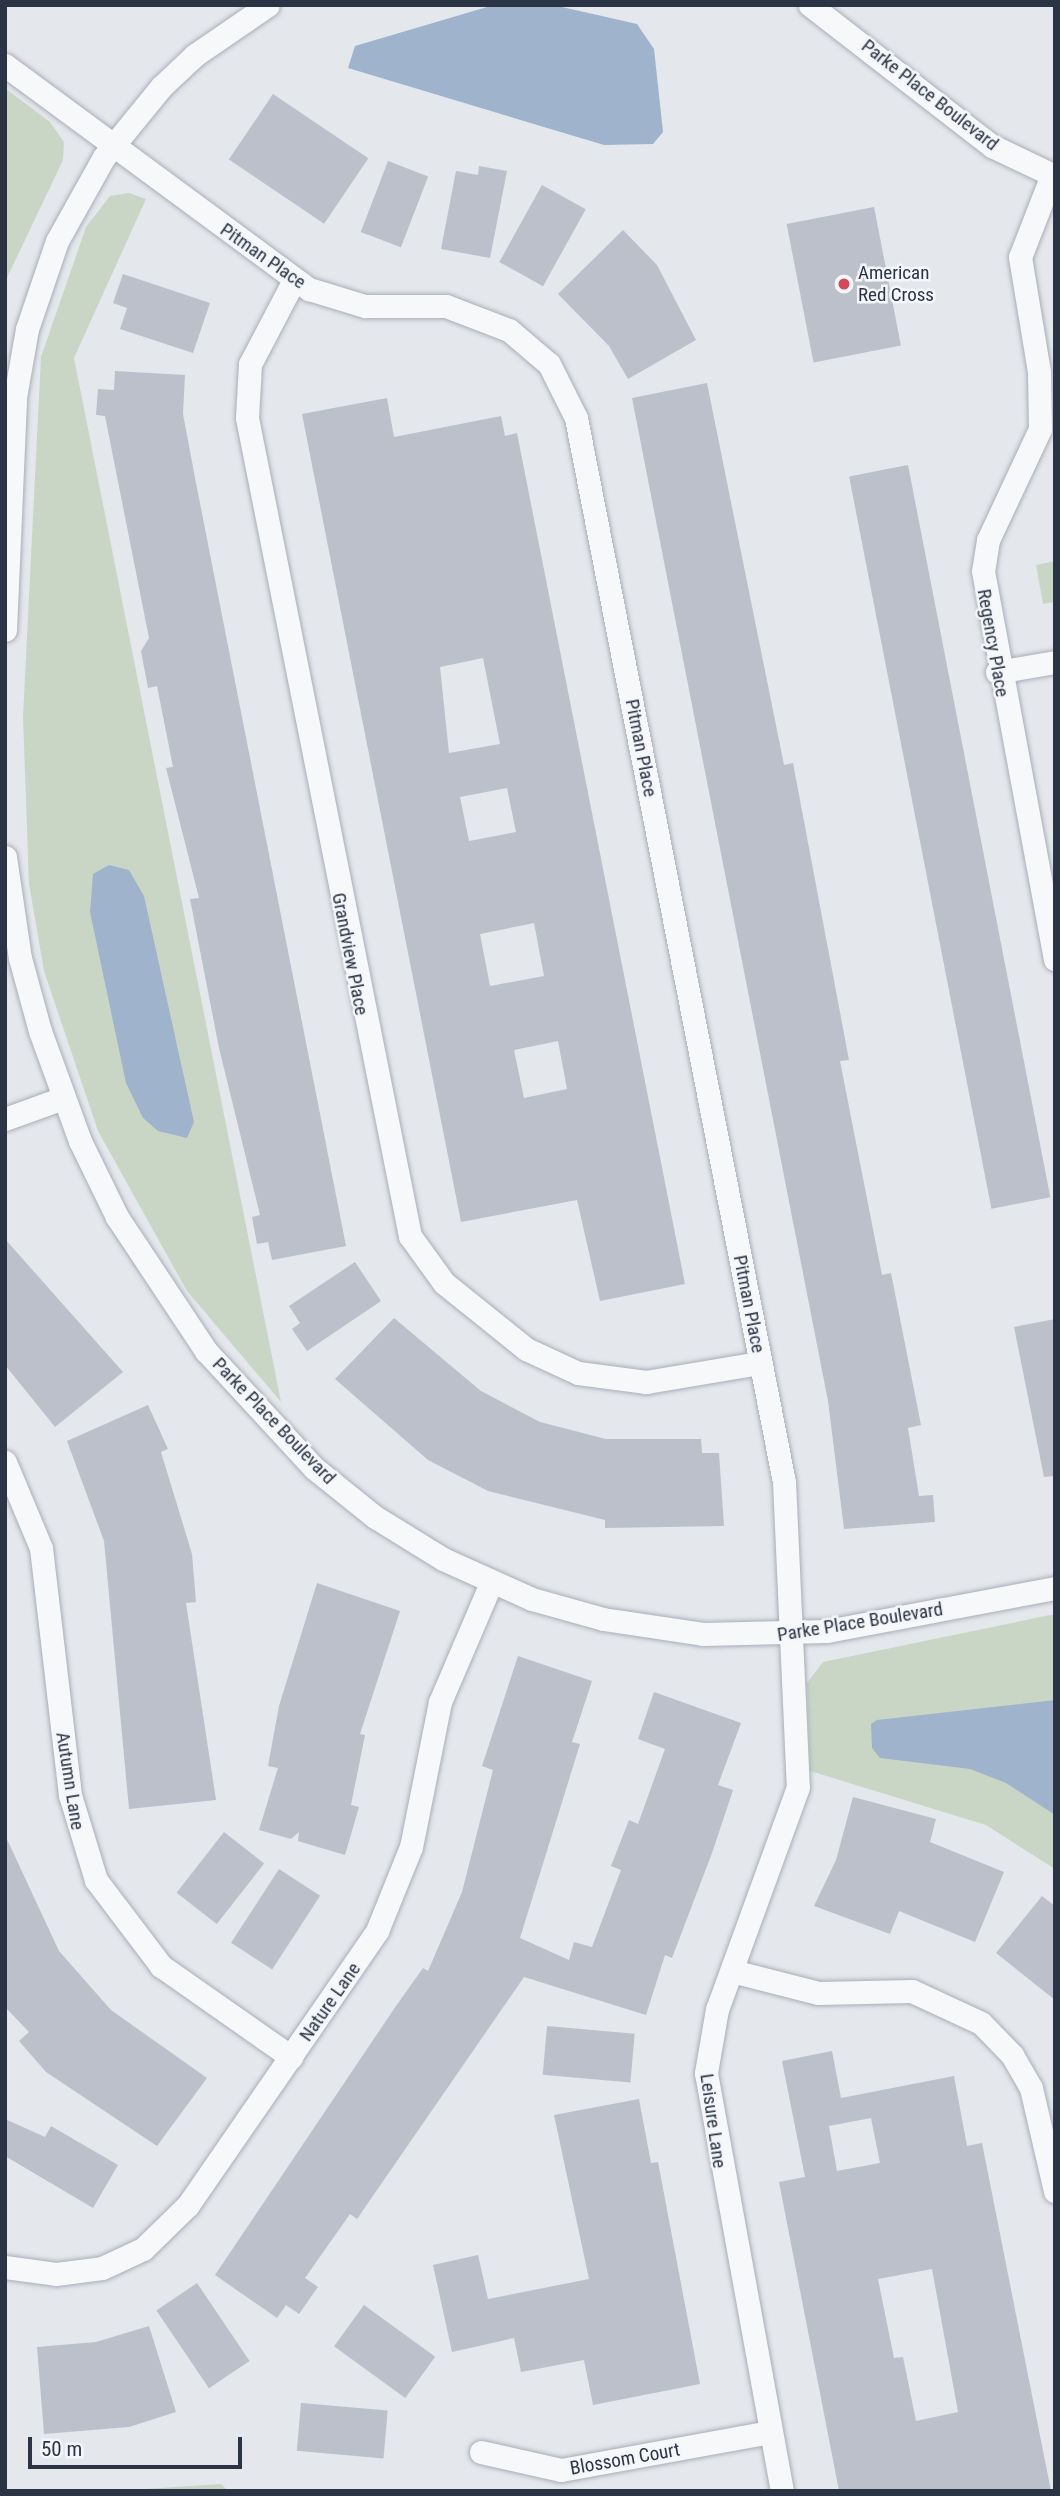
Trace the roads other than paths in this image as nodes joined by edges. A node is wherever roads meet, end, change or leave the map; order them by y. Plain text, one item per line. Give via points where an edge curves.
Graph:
1 (268, 5) edge
2 (810, 5) edge
3 (5, 65) edge
4 (112, 145) junction
5 (1053, 175) edge
6 (294, 280) junction
7 (5, 630) edge
8 (1055, 662) edge
9 (998, 672) junction
10 (5, 857) edge
11 (1055, 959) edge
12 (63, 1098) junction
13 (5, 1119) edge
14 (760, 1363) junction
15 (5, 1462) edge
16 (491, 1583) junction
17 (1055, 1588) edge
18 (792, 1635) junction
19 (732, 1971) junction
20 (292, 2057) junction
21 (1055, 2191) edge
22 (5, 2267) edge
23 (771, 2432) junction
24 (481, 2452) dead end
25 (782, 2491) edge

1 - 4 street via 195,55
2 - 5 street, Parke Place Boulevard via 992,146
3 - 4 street, Pitman Place
4 - 6 street, Pitman Place
4 - 7 street via 57,240 27,329 13,419
5 - 9 street, Regency Place via 1020,257 1039,372 1040,429 991,533 982,571
6 - 14 street, Pitman Place via 353,304 446,306 486,319 540,353 568,398
6 - 14 street, Grandview Place via 250,364 247,418 410,1236 454,1291 526,1349 578,1373 646,1382
8 - 9 street
9 - 11 street, Regency Place
10 - 12 street, Parke Place Boulevard via 20,958
12 - 13 street
12 - 16 street, Parke Place Boulevard via 140,1257 246,1398 314,1468 375,1517
14 - 18 street, Pitman Place via 784,1482
15 - 20 street, Autumn Lane via 41,1548 70,1795 96,1880 161,1966
16 - 18 street, Parke Place Boulevard via 560,1607 649,1627
16 - 20 street, Nature Lane via 440,1702 415,1830 392,1899 368,1946
17 - 18 street, Parke Place Boulevard
18 - 19 street, Leisure Lane via 798,1787
19 - 21 street via 818,1993 912,1991 974,2018 1012,2055 1031,2088
19 - 23 street, Leisure Lane via 709,2037 706,2096
20 - 22 street, Nature Lane via 180,2216 143,2249 71,2273
23 - 24 street, Blossom Court via 561,2470
23 - 25 street, Leisure Lane

